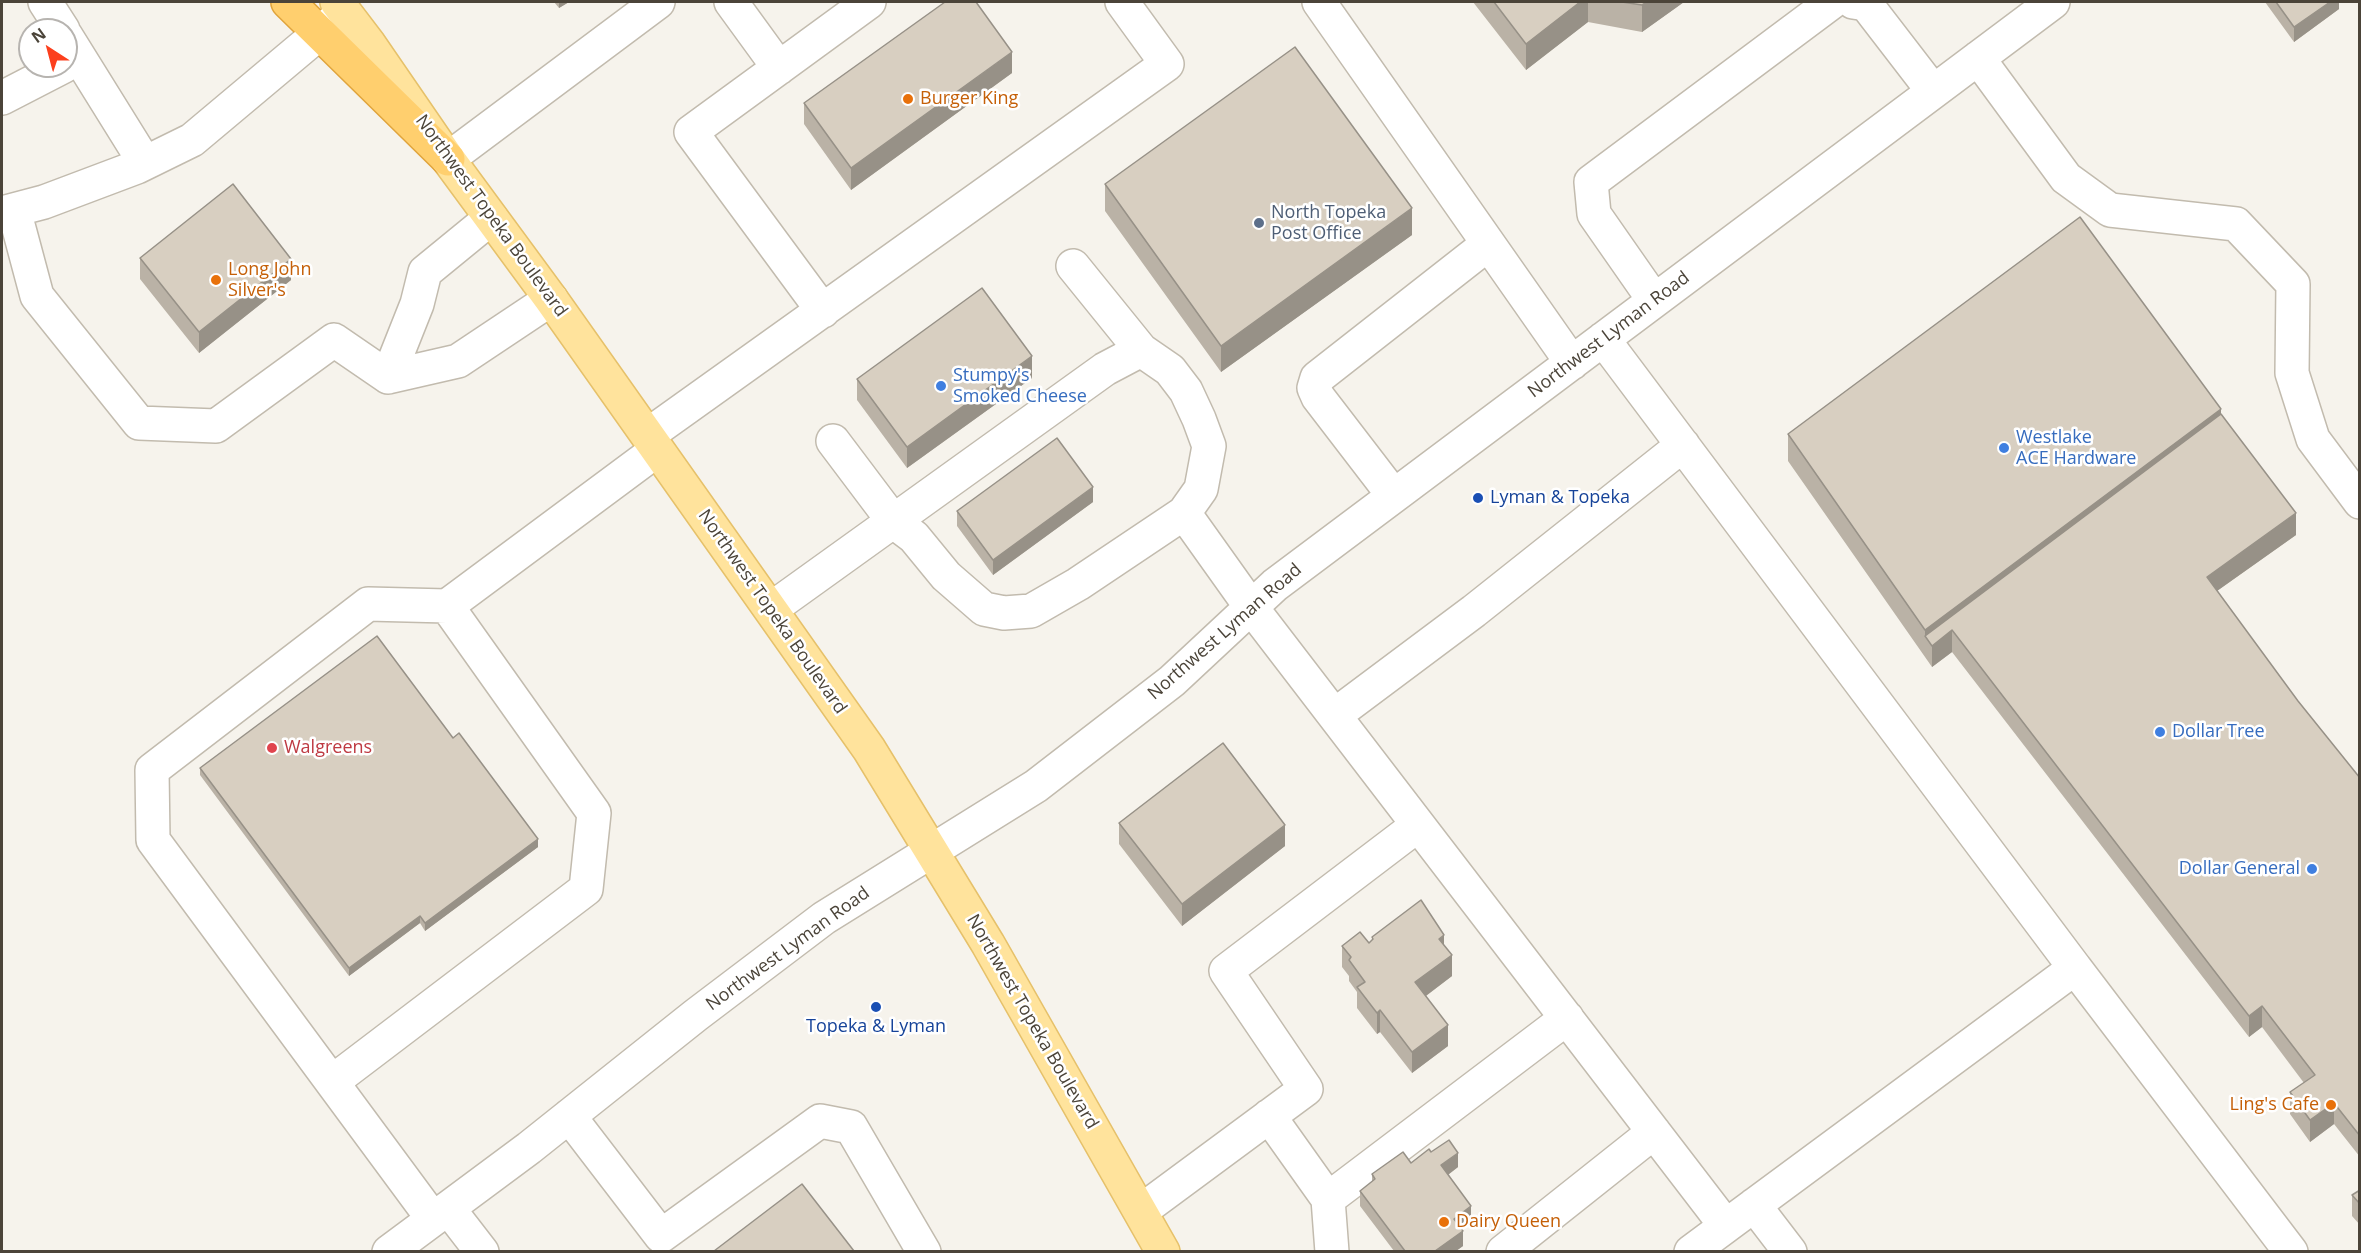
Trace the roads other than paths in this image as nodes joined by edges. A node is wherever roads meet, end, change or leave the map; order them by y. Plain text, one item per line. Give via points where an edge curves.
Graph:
1 (45, 2) edge
2 (288, 2) edge
3 (658, 2) edge
4 (731, 2) edge
5 (869, 2) edge
6 (1122, 2) edge
7 (1319, 2) edge
8 (1832, 2) edge
9 (1853, 2) edge
10 (2054, 2) edge
11 (341, 7) edge
12 (55, 18) edge
13 (320, 33) junction
14 (1978, 58) junction
15 (779, 68) junction
16 (78, 69) edge
17 (34, 78) edge
18 (1933, 92) junction
19 (2, 98) edge
20 (448, 159) junction
21 (145, 163) junction
22 (8, 211) edge
23 (492, 218) junction
24 (1488, 244) junction
25 (1073, 266) dead end
26 (551, 299) junction
27 (1654, 300) junction
28 (823, 310) junction
29 (1603, 339) junction
30 (1141, 350) junction
31 (1572, 363) junction
32 (388, 377) junction
33 (833, 441) dead end
34 (653, 443) junction
35 (1683, 446) junction
36 (1394, 496) junction
37 (2360, 502) edge
38 (1184, 513) junction
39 (894, 522) junction
40 (447, 606) junction
41 (1251, 607) junction
42 (771, 609) junction
43 (1335, 715) junction
44 (1418, 825) junction
45 (931, 851) junction
46 (2075, 968) junction
47 (1566, 1018) junction
48 (332, 1082) junction
49 (569, 1116) junction
50 (1269, 1116) junction
51 (1654, 1132) junction
52 (1328, 1198) junction
53 (1755, 1205) junction
54 (1141, 1211) junction
55 (441, 1213) junction
56 (1726, 1226) junction
57 (389, 1251) edge
58 (482, 1251) edge
59 (924, 1251) edge
60 (1162, 1251) edge
61 (1332, 1251) edge
62 (1503, 1251) edge
63 (1690, 1251) edge
64 (1790, 1251) edge
65 (2291, 1251) edge

1 - 12 street
2 - 13 highway
3 - 20 street
4 - 15 street
5 - 15 street
6 - 28 street via 1167,64
7 - 24 street
8 - 27 street via 1591,182 1594,214
9 - 18 street via 1866,4
10 - 14 street, Northwest Lyman Road
11 - 13 street
11 - 20 main road, Northwest Topeka Boulevard
13 - 20 highway
13 - 21 street via 192,140
14 - 18 street, Northwest Lyman Road
14 - 37 street via 2066,178 2110,210 2236,224 2293,284 2292,373 2313,439
15 - 28 street via 691,132
16 - 21 street
17 - 19 street
18 - 27 street, Northwest Lyman Road
20 - 23 main road, Northwest Topeka Boulevard
21 - 22 street via 44,202
22 - 32 street via 36,296 139,423 216,426 334,340
23 - 26 main road, Northwest Topeka Boulevard
23 - 32 street via 425,272 417,304
24 - 31 street
24 - 36 street via 1317,378 1314,388 1318,397
25 - 30 street
26 - 32 street via 458,362
26 - 34 main road, Northwest Topeka Boulevard
27 - 29 street, Northwest Lyman Road
28 - 34 street
29 - 31 street, Northwest Lyman Road
29 - 35 street
30 - 38 street via 1170,370 1186,391 1209,446 1201,489
30 - 39 street via 1105,369
31 - 36 street, Northwest Lyman Road
33 - 39 street
34 - 40 street
34 - 42 main road, Northwest Topeka Boulevard
35 - 43 street
35 - 46 street
36 - 41 street, Northwest Lyman Road
38 - 39 street via 1031,611 1004,613 984,609 946,576 914,537
38 - 41 street
39 - 42 street
40 - 48 street via 594,813 586,889
40 - 48 street via 368,604 152,770 153,840
41 - 43 street
41 - 45 street, Northwest Lyman Road via 1173,681 1045,779
42 - 45 main road, Northwest Topeka Boulevard via 869,749
43 - 44 street
44 - 47 street
44 - 50 street via 1226,971 1306,1089
45 - 49 street, Northwest Lyman Road via 824,918
45 - 54 main road, Northwest Topeka Boulevard
46 - 53 street
46 - 65 street
47 - 51 street
47 - 52 street
48 - 55 street
49 - 55 street, Northwest Lyman Road
49 - 59 street via 660,1236 820,1121 851,1127
50 - 52 street
50 - 54 street
51 - 56 street
51 - 62 street
52 - 61 street
53 - 56 street
53 - 64 street
54 - 60 main road, Northwest Topeka Boulevard
55 - 57 street, Northwest Lyman Road
55 - 58 street
56 - 63 street

